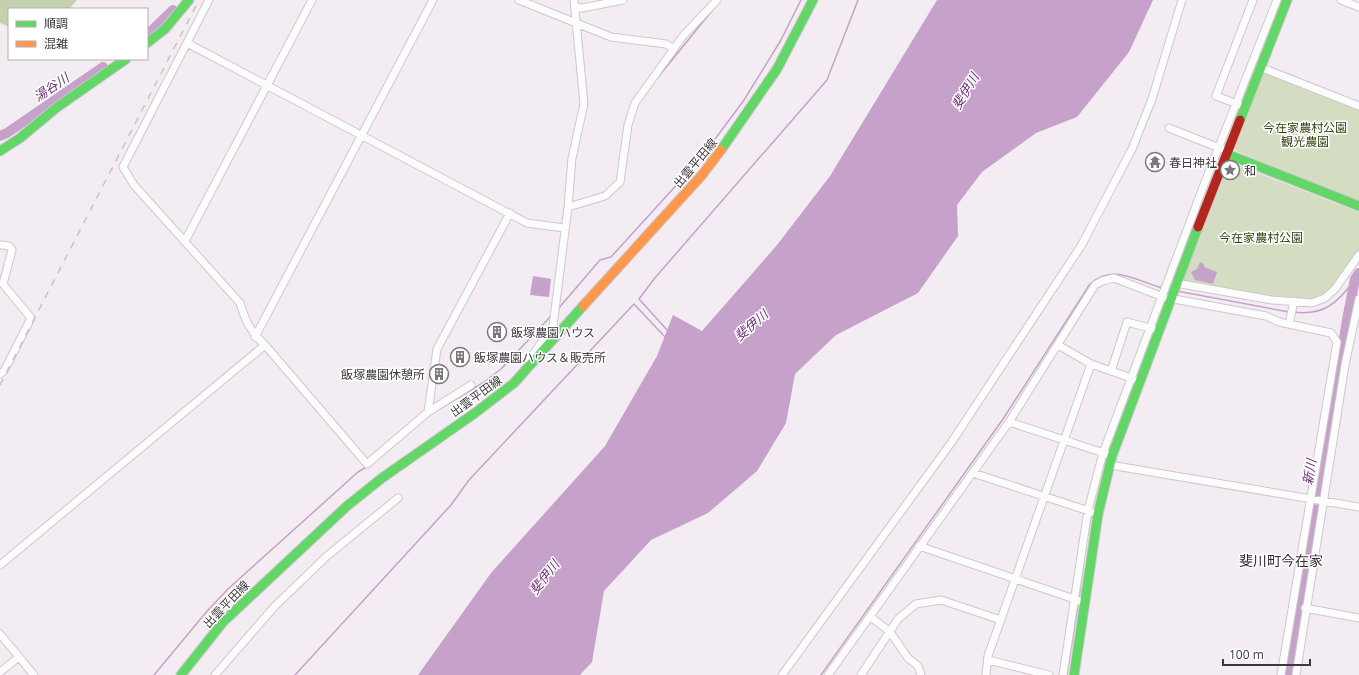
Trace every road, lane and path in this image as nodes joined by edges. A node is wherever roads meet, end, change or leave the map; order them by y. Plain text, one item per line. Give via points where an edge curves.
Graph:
1 (189, 0) edge
2 (209, 0) edge
3 (312, 0) edge
4 (433, 0) edge
5 (519, 0) edge
6 (623, 0) edge
7 (717, 0) edge
8 (813, 0) edge
9 (1182, 0) edge
10 (1253, 0) edge
11 (1276, 0) edge
12 (1287, 0) edge
13 (1340, 0) edge
14 (574, 3) edge
15 (1359, 7) edge
16 (576, 23) junction
17 (148, 42) edge
18 (187, 43) junction
19 (674, 49) junction
20 (125, 60) edge
21 (1260, 67) junction
22 (268, 86) junction
23 (1240, 105) junction
24 (1359, 106) edge
25 (1169, 128) dead end
26 (361, 134) junction
27 (1219, 148) junction
28 (0, 151) edge
29 (1228, 153) junction
30 (1205, 182) junction
31 (1214, 186) junction
32 (1359, 206) edge
33 (568, 207) junction
34 (510, 213) junction
35 (564, 228) junction
36 (185, 241) junction
37 (1188, 242) junction
38 (2, 245) dead end
39 (1359, 254) edge
40 (1176, 283) junction
41 (1167, 298) junction
42 (1359, 299) edge
43 (1294, 302) junction
44 (1290, 322) junction
45 (1154, 329) junction
46 (255, 337) junction
47 (265, 345) junction
48 (1058, 345) junction
49 (1091, 364) junction
50 (1111, 371) junction
51 (0, 374) edge
52 (1131, 378) junction
53 (1140, 382) junction
54 (514, 383) junction
55 (471, 385) dead end
56 (428, 412) junction
57 (1009, 422) junction
58 (1064, 440) junction
59 (1103, 453) junction
60 (1111, 461) junction
61 (973, 473) junction
62 (1045, 496) junction
63 (398, 498) dead end
64 (1312, 499) junction
65 (1325, 501) junction
66 (1359, 507) edge
67 (1088, 510) junction
68 (1098, 514) junction
69 (919, 546) junction
70 (0, 565) edge
71 (1016, 580) junction
72 (1080, 601) junction
73 (1305, 608) junction
74 (871, 617) junction
75 (1359, 618) edge
76 (1001, 620) junction
77 (890, 632) junction
78 (0, 634) edge
79 (19, 657) junction
80 (988, 660) junction
81 (0, 672) edge
82 (34, 675) edge
83 (181, 675) edge
84 (215, 675) edge
85 (782, 675) edge
86 (828, 675) edge
87 (861, 675) edge
88 (921, 675) edge
89 (986, 675) edge
90 (1049, 675) edge
91 (1063, 675) edge
92 (1074, 675) edge
93 (1281, 675) edge
94 (1296, 675) edge

1 - 17 main road via 165,29
2 - 18 street
3 - 22 street
4 - 26 street
5 - 16 street
6 - 14 street via 582,8
7 - 19 street
8 - 54 main road, 出雲平田線 via 768,86 724,147 702,175
9 - 85 street via 1152,99 1132,149 1081,246 950,443
10 - 23 street via 1216,96
11 - 23 street
12 - 21 main road
13 - 15 street
14 - 16 street
16 - 19 street via 612,38 666,44
16 - 33 street via 584,104 572,158
18 - 22 street
18 - 36 street via 123,167 134,185
19 - 33 street via 635,102 628,125 620,182 605,196
20 - 28 main road
21 - 23 main road
21 - 24 street
22 - 26 street
22 - 36 street
23 - 27 street
23 - 29 main road
25 - 27 street
26 - 34 street
26 - 46 street
27 - 29 street
27 - 30 street
29 - 31 main road
29 - 32 main road
30 - 31 street
30 - 37 street
31 - 37 main road
33 - 35 street
34 - 35 street via 528,223
34 - 56 street via 437,349
35 - 54 street via 552,326
36 - 46 street via 240,303 245,320
37 - 40 main road
37 - 41 street
38 - 51 street via 9,246 12,250 3,284 31,318 4,371
39 - 43 street via 1336,289 1325,298 1312,303
40 - 41 main road
40 - 43 street
41 - 44 street
41 - 45 main road
41 - 48 street via 1114,278 1102,281 1095,285
42 - 65 street via 1345,365
43 - 44 street
44 - 64 street via 1331,332 1337,342
45 - 50 street via 1126,322
45 - 52 street
45 - 53 main road
46 - 47 street
47 - 56 street via 366,464
47 - 70 street
48 - 49 street
48 - 57 street
49 - 50 street
49 - 58 street
50 - 52 street
52 - 53 street
52 - 59 street
53 - 60 main road
54 - 83 main road, 出雲平田線 via 347,506 233,611
55 - 56 street
57 - 58 street
57 - 61 street
58 - 59 street
58 - 62 street
59 - 60 street
59 - 67 street
60 - 64 street
60 - 68 main road
61 - 62 street
61 - 69 street
62 - 67 street
62 - 71 street
63 - 84 street via 328,556 276,606
64 - 65 street
64 - 93 street
65 - 66 street
65 - 73 street
67 - 68 street
67 - 72 street
68 - 72 main road
69 - 71 street
69 - 74 street
71 - 72 street
71 - 76 street
72 - 91 street
72 - 92 main road
73 - 75 street
73 - 94 street
74 - 77 street
74 - 86 street
76 - 77 street via 941,600 916,604 898,619
76 - 80 street
77 - 87 street
77 - 88 street via 908,658 918,666
78 - 79 street
79 - 81 street
79 - 82 street
80 - 89 street
80 - 90 street

